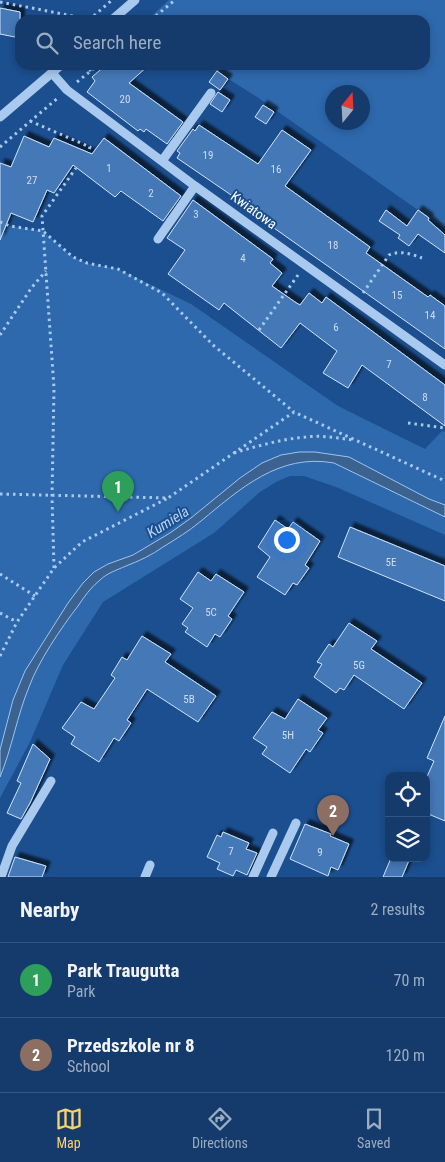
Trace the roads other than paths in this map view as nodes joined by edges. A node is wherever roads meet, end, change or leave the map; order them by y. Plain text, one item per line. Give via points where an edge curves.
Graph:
1 (134, 0) edge
2 (118, 15) edge
3 (55, 70) edge
4 (52, 73) junction
5 (211, 93) dead end
6 (0, 117) edge
7 (162, 161) junction
8 (195, 186) junction
9 (158, 238) dead end
10 (445, 365) edge
11 (51, 782) dead end
12 (296, 823) dead end
13 (273, 833) dead end
14 (150, 865) dead end
15 (1, 877) edge
16 (145, 877) edge
17 (252, 877) edge
18 (271, 877) edge

1 - 2 street
3 - 4 street
4 - 6 street
4 - 7 street, Kwiatowa via 67,90
5 - 7 street
7 - 8 street, Kwiatowa
8 - 9 street
8 - 10 street, Kwiatowa
11 - 15 street via 12,846
12 - 18 street
13 - 17 street
14 - 16 street

